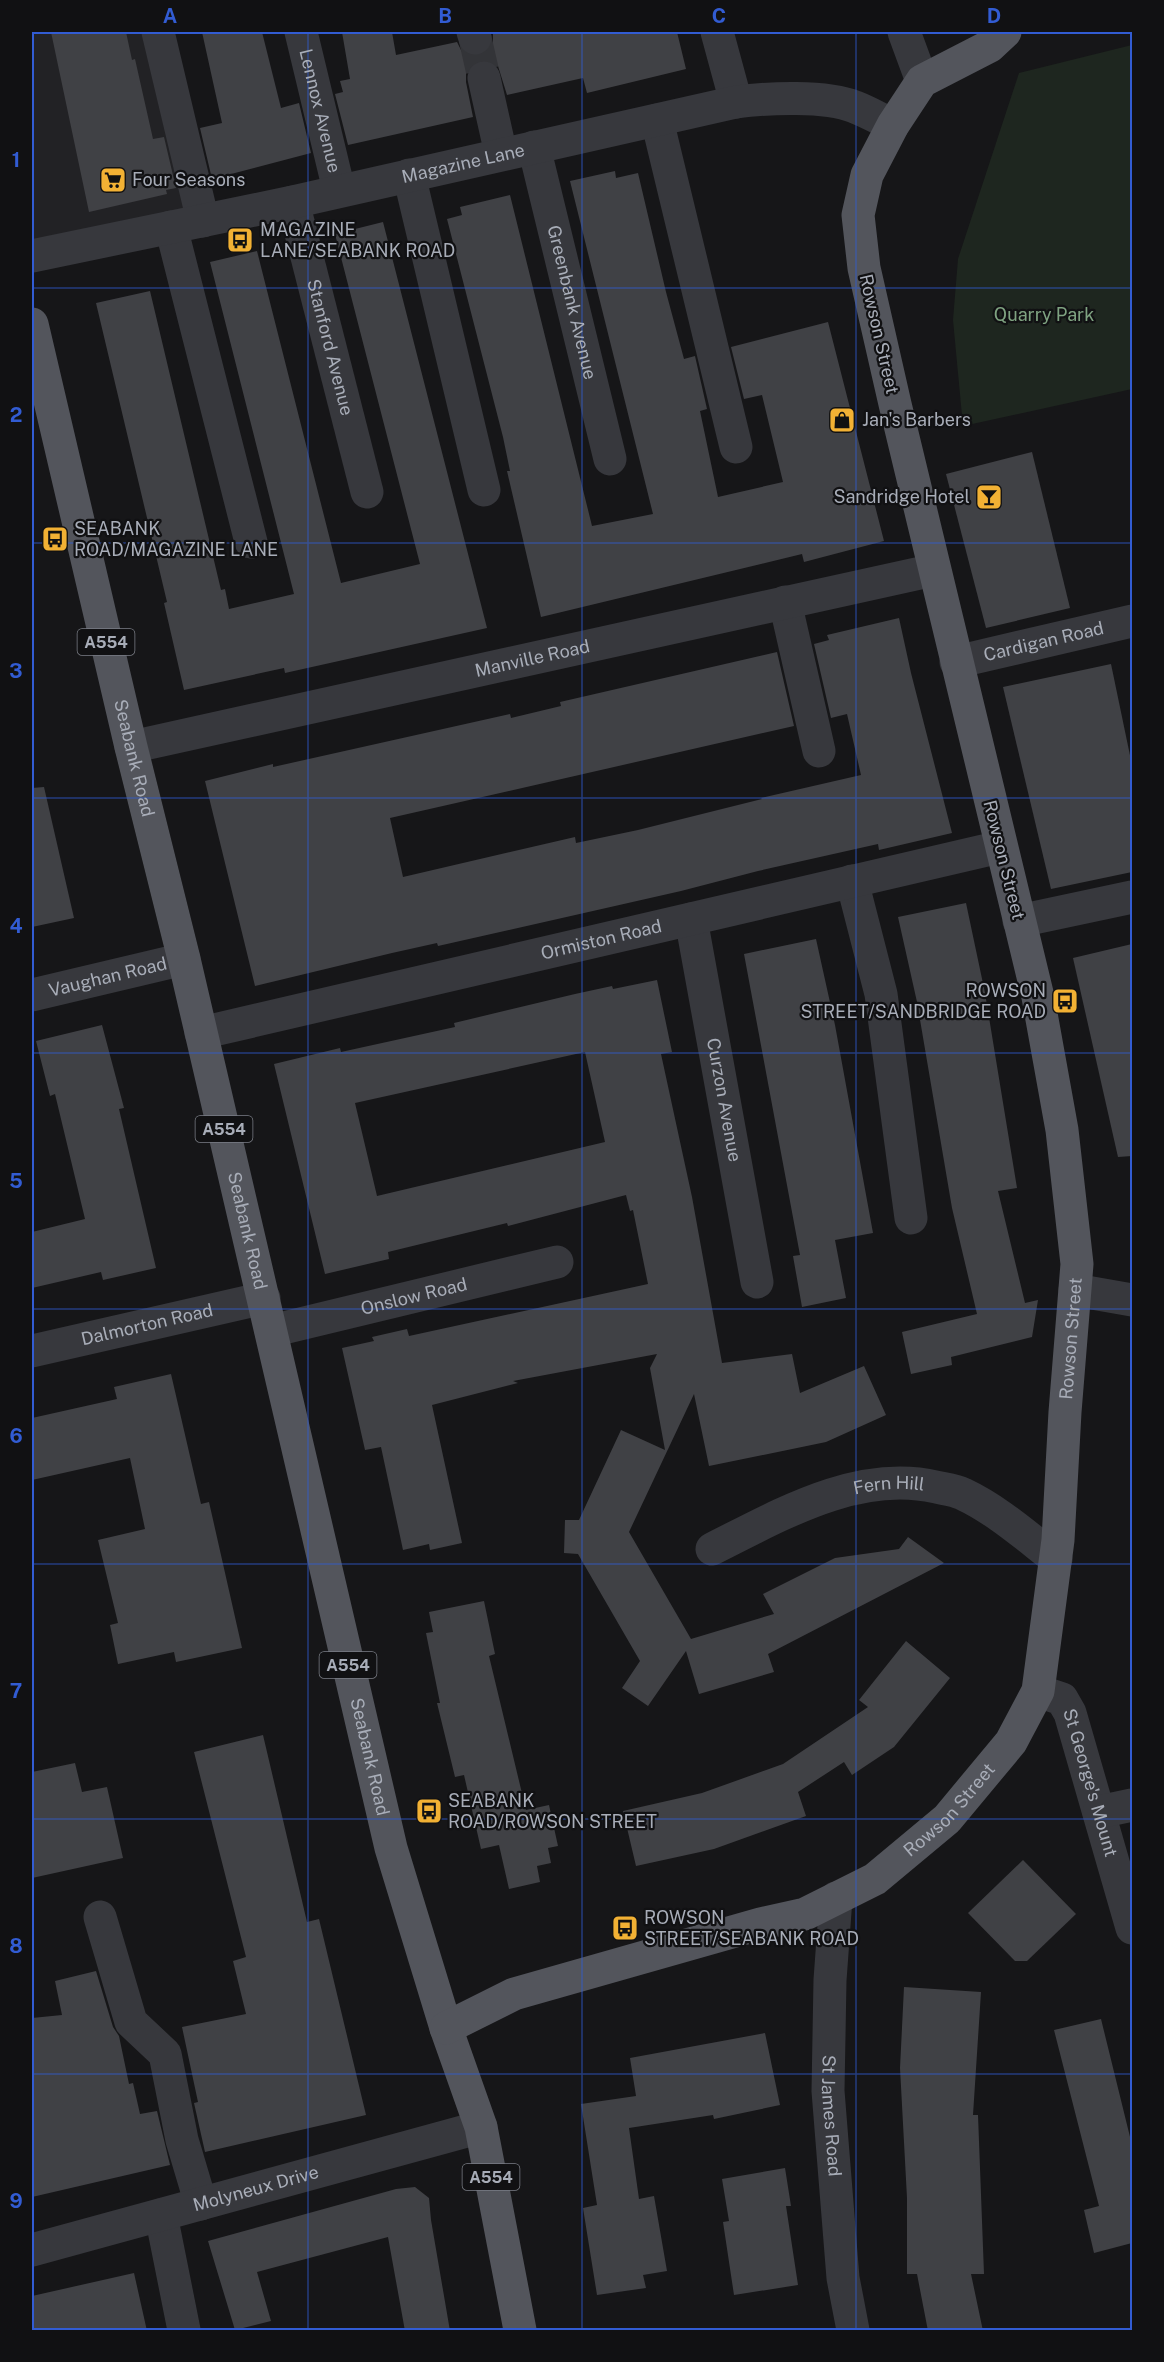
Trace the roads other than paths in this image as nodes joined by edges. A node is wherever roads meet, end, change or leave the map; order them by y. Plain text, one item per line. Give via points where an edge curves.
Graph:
1 (158, 32) edge
2 (301, 32) edge
3 (717, 32) edge
4 (904, 32) edge
5 (998, 39) edge
6 (484, 78) tunnel mouth
7 (922, 81) junction
8 (736, 102) junction
9 (657, 120) junction
10 (893, 125) junction
11 (534, 147) junction
12 (501, 154) junction
13 (409, 175) junction
14 (339, 190) junction
15 (293, 202) junction
16 (203, 220) junction
17 (171, 227) junction
18 (32, 256) edge
19 (32, 324) edge
20 (736, 447) dead end
21 (610, 459) dead end
22 (484, 490) dead end
23 (367, 492) dead end
24 (251, 542) dead end
25 (934, 570) junction
26 (785, 602) junction
27 (1132, 621) edge
28 (956, 662) junction
29 (131, 747) junction
30 (819, 751) dead end
31 (1000, 847) junction
32 (852, 881) junction
33 (1132, 897) edge
34 (690, 919) junction
35 (1019, 921) junction
36 (184, 959) junction
37 (32, 995) edge
38 (201, 1033) junction
39 (911, 1218) dead end
40 (557, 1262) dead end
41 (757, 1282) dead end
42 (1075, 1290) junction
43 (264, 1298) junction
44 (1132, 1300) edge
45 (271, 1331) junction
46 (32, 1352) edge
47 (712, 1549) dead end
48 (1056, 1559) junction
49 (1038, 1691) junction
50 (1132, 1805) edge
51 (1099, 1812) junction
52 (836, 1898) junction
53 (100, 1917) dead end
54 (1132, 1928) edge
55 (446, 2028) junction
56 (481, 2127) junction
57 (201, 2204) junction
58 (161, 2215) junction
59 (32, 2250) edge
60 (184, 2331) edge
61 (520, 2331) edge
62 (853, 2331) edge

1 - 16 street
2 - 14 street, Lennox Avenue
3 - 8 street
4 - 7 street
5 - 7 main road, Rowson Street
6 - 12 street
7 - 10 main road, Rowson Street
8 - 9 street, Magazine Lane
8 - 10 street, Magazine Lane via 763,98 814,100 853,106
9 - 11 street, Magazine Lane
9 - 20 street
10 - 25 main road, Rowson Street via 867,175 858,215 864,268
11 - 12 street, Magazine Lane
11 - 21 street, Greenbank Avenue
12 - 13 street, Magazine Lane
13 - 14 street, Magazine Lane
13 - 22 street
14 - 15 street, Magazine Lane
15 - 16 street, Magazine Lane
15 - 23 street, Stanford Avenue
16 - 17 street, Magazine Lane
17 - 18 street, Magazine Lane
17 - 24 street
19 - 29 main road, Seabank Road / A554
25 - 26 street, Manville Road
25 - 28 main road, Rowson Street
26 - 29 street, Manville Road
26 - 30 street
27 - 28 street, Cardigan Road
28 - 31 main road, Rowson Street
29 - 36 main road, Seabank Road / A554
31 - 32 street, Ormiston Road
31 - 35 main road, Rowson Street
32 - 34 street, Ormiston Road
32 - 39 street via 881,994
33 - 35 street
34 - 38 street, Ormiston Road
34 - 41 street, Curzon Avenue
35 - 42 main road, Rowson Street via 1038,997 1062,1130 1077,1264
36 - 37 street, Vaughan Road
36 - 38 main road, Seabank Road / A554
38 - 43 main road, Seabank Road / A554
40 - 45 street, Onslow Road
42 - 44 street
42 - 48 main road, Rowson Street
43 - 45 main road, Seabank Road / A554
43 - 46 street, Dalmorton Road
45 - 55 main road, Seabank Road / A554 via 391,1848
47 - 48 street, Fern Hill via 791,1509 864,1486 921,1484 961,1492
48 - 49 main road, Rowson Street
49 - 51 street, St George's Mount via 1062,1699 1070,1713
49 - 52 main road, Rowson Street via 1011,1742 947,1819 875,1879
50 - 51 street
51 - 54 street, St George's Mount
52 - 55 main road, Rowson Street via 806,1914 514,1994
52 - 62 street, St James Road via 828,2091 843,2278
53 - 57 street via 130,2022 165,2054 182,2140
55 - 56 main road, A554
56 - 57 street, Molyneux Drive
56 - 61 main road, A554
57 - 58 street, Molyneux Drive
58 - 59 street, Molyneux Drive
58 - 60 street

